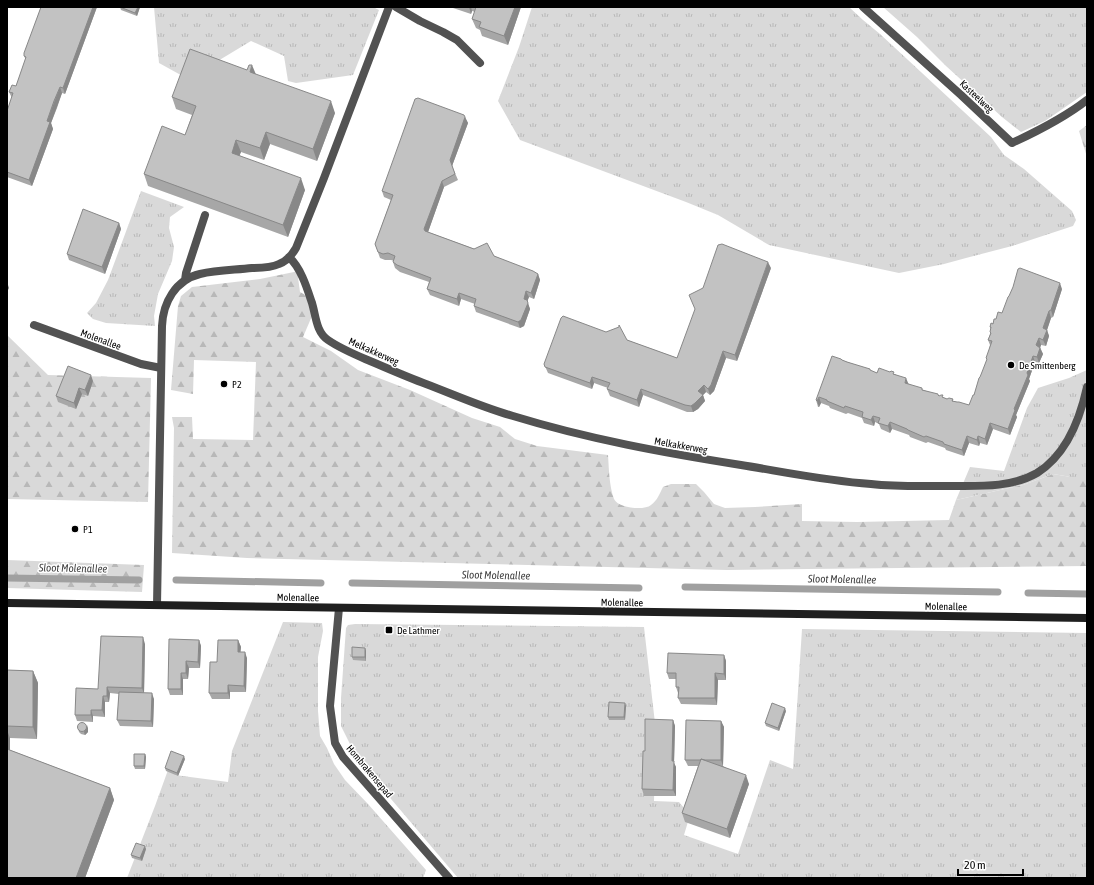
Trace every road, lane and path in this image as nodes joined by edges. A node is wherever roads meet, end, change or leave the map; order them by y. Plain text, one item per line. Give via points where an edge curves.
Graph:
1 (389, 7) edge
2 (396, 7) edge
3 (863, 7) edge
4 (480, 63) dead end
5 (1087, 100) edge
6 (205, 215) edge
7 (289, 257) junction
8 (185, 280) junction
9 (34, 325) dead end
10 (161, 368) junction
11 (1087, 387) edge
12 (7, 602) edge
13 (157, 605) junction
14 (339, 608) junction
15 (1087, 618) edge
16 (449, 878) edge

1 - 7 street via 324,178 296,248
2 - 4 street via 457,40
3 - 5 street, Kasteelweg via 1012,143 1060,119
6 - 8 street
7 - 8 street via 273,266 199,274
7 - 11 street, Melkakkerweg via 295,262 303,279 316,324 326,339 404,376 512,416 573,433 627,445 824,479 917,486 976,486 1020,480 1037,473 1058,455 1076,424
8 - 10 street via 170,296 162,316
9 - 10 street, Molenallee via 141,364
10 - 13 street
12 - 13 main road, Molenallee
13 - 14 main road, Molenallee
14 - 15 main road, Molenallee
14 - 16 street, Hombrakensepad via 330,706 335,742 343,757

